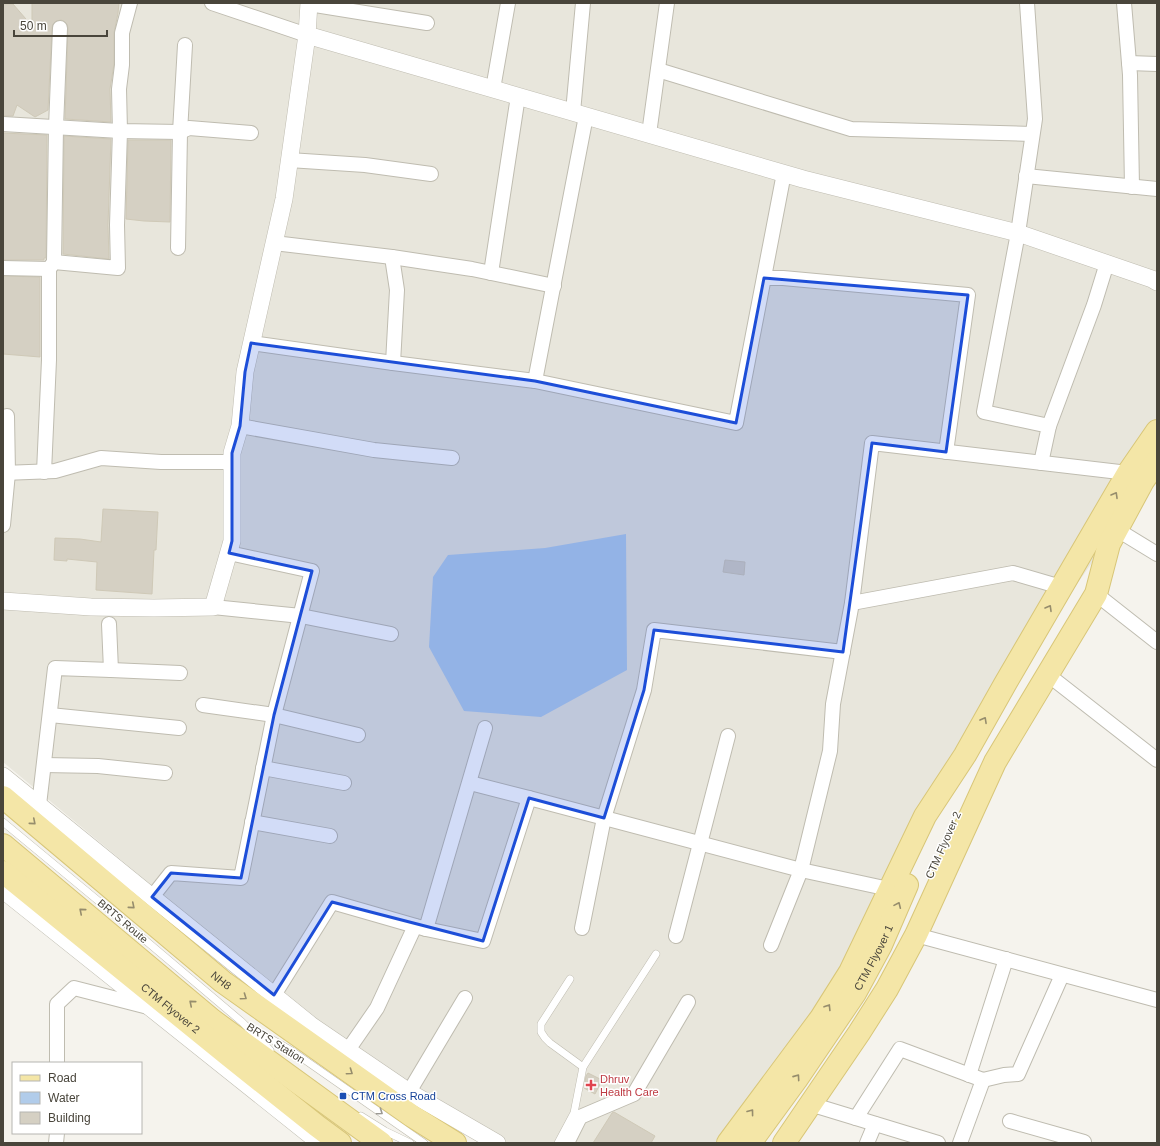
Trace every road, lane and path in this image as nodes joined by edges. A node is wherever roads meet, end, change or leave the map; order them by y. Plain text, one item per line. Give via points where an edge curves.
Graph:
1 (130, 3) edge
2 (309, 3) edge
3 (508, 3) edge
4 (583, 3) edge
5 (667, 3) edge
6 (1027, 3) edge
7 (1124, 3) edge
8 (215, 4) edge
9 (427, 23) dead end
10 (60, 28) dead end
11 (307, 35) junction
12 (186, 45) dead end
13 (1129, 64) junction
14 (1157, 64) edge
15 (658, 70) junction
16 (493, 89) junction
17 (518, 96) junction
18 (580, 114) junction
19 (3, 124) edge
20 (56, 127) junction
21 (120, 131) junction
22 (180, 132) junction
23 (251, 132) dead end
24 (649, 134) junction
25 (1032, 134) junction
26 (289, 160) junction
27 (784, 173) junction
28 (432, 174) dead end
29 (1026, 176) junction
30 (1132, 187) junction
31 (1157, 189) edge
32 (1018, 233) junction
33 (274, 243) junction
34 (178, 248) dead end
35 (392, 257) junction
36 (1107, 263) junction
37 (52, 266) junction
38 (3, 268) edge
39 (491, 273) junction
40 (764, 278) junction
41 (1157, 282) edge
42 (554, 286) junction
43 (251, 342) junction
44 (393, 363) junction
45 (535, 382) junction
46 (7, 416) dead end
47 (240, 426) junction
48 (1049, 426) junction
49 (1155, 445) edge
50 (946, 452) junction
51 (452, 458) dead end
52 (232, 462) junction
53 (1041, 463) junction
54 (44, 472) junction
55 (6, 473) edge
56 (1135, 477) junction
57 (3, 525) edge
58 (1113, 537) junction
59 (229, 553) junction
60 (1157, 554) edge
61 (1061, 587) junction
62 (1091, 589) junction
63 (3, 601) edge
64 (852, 603) junction
65 (213, 607) junction
66 (300, 616) junction
67 (109, 624) dead end
68 (391, 634) dead end
69 (1157, 642) edge
70 (843, 652) junction
71 (111, 670) junction
72 (180, 673) dead end
73 (1047, 674) junction
74 (203, 705) dead end
75 (50, 714) junction
76 (274, 715) junction
77 (179, 728) dead end
78 (485, 728) dead end
79 (358, 735) dead end
80 (728, 736) dead end
81 (965, 754) junction
82 (1157, 760) edge
83 (44, 764) junction
84 (263, 768) junction
85 (165, 773) dead end
86 (3, 776) edge
87 (344, 783) dead end
88 (470, 783) junction
89 (3, 797) edge
90 (529, 798) junction
91 (39, 805) junction
92 (604, 818) junction
93 (3, 822) edge
94 (252, 822) junction
95 (330, 836) dead end
96 (700, 843) junction
97 (3, 845) edge
98 (801, 870) junction
99 (3, 872) edge
100 (889, 889) junction
101 (3, 890) edge
102 (152, 898) junction
103 (420, 927) junction
104 (582, 928) dead end
105 (916, 935) junction
106 (676, 936) dead end
107 (771, 945) dead end
108 (656, 954) dead end
109 (1006, 959) junction
110 (232, 961) junction
111 (1062, 975) junction
112 (219, 978) junction
113 (570, 978) dead end
114 (274, 995) junction
115 (465, 998) dead end
116 (1157, 1000) edge
117 (688, 1002) dead end
118 (150, 1008) junction
119 (242, 1022) junction
120 (348, 1050) junction
121 (57, 1062) edge
122 (583, 1067) junction
123 (297, 1073) dead end
124 (969, 1075) junction
125 (983, 1080) junction
126 (409, 1092) junction
127 (810, 1104) junction
128 (353, 1110) dead end
129 (856, 1118) junction
130 (1010, 1121) dead end
131 (874, 1124) junction
132 (913, 1139) edge
133 (320, 1143) edge
134 (340, 1143) edge
135 (381, 1143) edge
136 (410, 1143) edge
137 (424, 1143) edge
138 (455, 1143) edge
139 (497, 1143) edge
140 (558, 1143) edge
141 (567, 1143) edge
142 (728, 1143) edge
143 (750, 1143) edge
144 (772, 1143) edge
145 (784, 1143) edge
146 (867, 1143) edge
147 (938, 1143) edge
148 (960, 1143) edge
149 (1085, 1143) edge

1 - 21 street via 122,33
2 - 9 street
2 - 11 street
3 - 16 street
4 - 18 street
5 - 15 street
6 - 25 street via 1035,119
7 - 13 street
8 - 11 street
10 - 20 street
11 - 16 street
11 - 26 street
12 - 22 street
13 - 14 street
13 - 30 street
15 - 24 street
15 - 25 street via 851,129
16 - 17 street
17 - 18 street
17 - 39 street
18 - 24 street
18 - 42 street
19 - 20 street
20 - 21 street
20 - 37 street
21 - 22 street
21 - 37 street via 116,246 118,268
22 - 23 street via 189,128
22 - 34 street
24 - 27 street
25 - 29 street
26 - 28 street via 365,165
26 - 33 street via 284,199
27 - 32 street
27 - 40 street
29 - 30 street
29 - 32 street
30 - 31 street
32 - 36 street
32 - 48 street via 984,412
33 - 35 street
33 - 43 street
35 - 39 street
35 - 44 street via 397,290
36 - 41 street
36 - 48 street
37 - 38 street
37 - 54 street
39 - 42 street
40 - 45 street via 736,423
40 - 50 street via 968,295
42 - 45 street
43 - 44 street
43 - 47 street via 245,372
44 - 45 street
46 - 55 street
47 - 51 street via 374,450
47 - 52 street
48 - 53 street
49 - 56 main road
50 - 53 street
50 - 64 street via 872,443
52 - 54 street via 161,462 101,458
52 - 59 street via 232,541
53 - 56 street
54 - 55 street
55 - 57 street
56 - 58 main road
61 -> 56 main road
58 - 60 street
58 - 62 main road
59 - 65 street
59 - 66 street via 312,571
61 - 64 street via 1013,573
81 -> 61 main road
62 - 69 street
62 - 73 main road
62 - 144 main road, CTM Flyover 2 via 978,766 944,845 862,1010
63 - 65 street via 91,607
64 - 70 street
65 - 66 street
66 - 68 street
66 - 76 street
67 - 71 street
70 - 92 street via 654,630 644,690
70 - 98 street via 833,704 830,751
71 - 72 street
71 - 75 street via 55,668
73 - 82 street
73 - 105 main road via 995,762
74 - 76 street
75 - 77 street
75 - 83 street
76 - 79 street
76 - 84 street
78 - 88 street
80 - 96 street
81 - 100 main road via 925,816
143 -> 81 main road, CTM Flyover 1 via 855,994 881,945
83 - 85 street via 98,766
83 - 91 street
84 - 87 street
84 - 94 street
86 - 91 street
88 - 90 street
88 - 103 street
89 -> 112 main road, NH8
90 - 92 street
90 - 103 street via 483,941
91 - 102 street
92 - 96 street
92 - 104 street
93 - 119 lane, BRTS Route
94 - 95 street
94 - 102 street via 241,878 171,872
96 - 98 street
96 - 106 street
135 -> 97 main road via 212,1020
98 - 100 street
98 - 107 street
99 - 134 main road, CTM Flyover 2
142 -> 100 main road via 821,1018 850,972
101 - 118 street
102 - 110 street
103 - 114 street via 332,902
103 - 120 street via 377,1008
105 - 109 street
105 - 127 main road via 860,1033
108 - 122 lane
109 - 111 street
109 - 124 street
110 - 112 street
110 - 114 street
111 - 116 street
111 - 125 street via 1018,1074
112 -> 138 main road, NH8 via 412,1116
113 - 122 lane via 541,1024 541,1032 550,1043
114 - 120 street via 312,1026
115 - 126 street
117 - 141 street via 634,1094 580,1117
118 - 121 street via 74,988 57,1004
118 - 133 street
119 - 123 lane, BRTS Station via 284,1064
119 -> 137 lane, BRTS Station via 292,1052
120 - 126 street
122 - 140 lane via 574,1112
124 - 125 street
124 - 129 street via 900,1049
125 - 148 street
126 - 139 street
127 - 129 street
127 - 145 main road
128 - 136 lane via 385,1131
129 - 131 street
130 - 149 street
131 - 132 street
131 - 146 street
132 - 147 street

